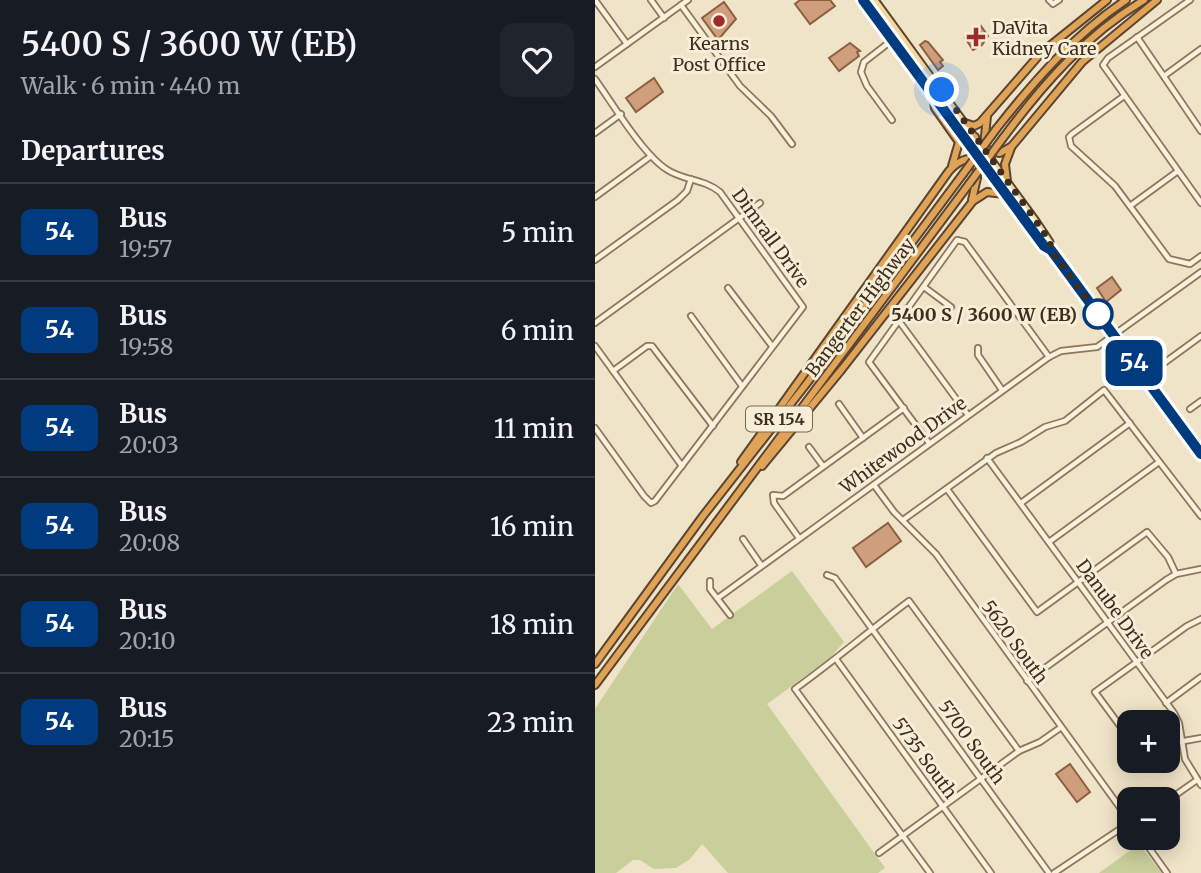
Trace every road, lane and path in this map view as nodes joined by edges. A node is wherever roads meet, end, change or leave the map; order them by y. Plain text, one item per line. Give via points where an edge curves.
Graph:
1 (595, 0) edge
2 (651, 0) edge
3 (688, 0) edge
4 (863, 0) edge
5 (875, 0) edge
6 (1059, 0) edge
7 (1107, 0) edge
8 (1126, 0) edge
9 (1144, 0) edge
10 (1157, 0) edge
11 (1190, 0) edge
12 (1051, 2) edge
13 (681, 5) junction
14 (664, 18) junction
15 (1137, 37) junction
16 (891, 41) junction
17 (906, 42) junction
18 (627, 44) junction
19 (1201, 49) edge
20 (595, 67) edge
21 (1164, 76) junction
22 (595, 79) edge
23 (935, 81) junction
24 (1123, 96) junction
25 (933, 97) junction
26 (621, 114) junction
27 (987, 116) junction
28 (892, 120) dead end
29 (965, 123) junction
30 (1201, 131) edge
31 (595, 133) edge
32 (975, 137) joint
33 (792, 145) dead end
34 (1012, 146) junction
35 (977, 148) junction
36 (651, 156) junction
37 (983, 159) junction
38 (949, 171) junction
39 (1178, 171) junction
40 (691, 178) junction
41 (1007, 181) junction
42 (1004, 194) junction
43 (595, 197) edge
44 (760, 202) dead end
45 (1201, 203) edge
46 (970, 204) junction
47 (1130, 206) junction
48 (739, 218) junction
49 (1051, 250) junction
50 (1201, 256) edge
51 (595, 260) edge
52 (1201, 272) edge
53 (924, 287) junction
54 (728, 288) dead end
55 (951, 307) dead end
56 (691, 316) dead end
57 (898, 321) junction
58 (595, 323) edge
59 (1201, 335) edge
60 (1114, 336) junction
61 (595, 346) edge
62 (772, 346) junction
63 (978, 348) dead end
64 (1049, 357) junction
65 (1160, 366) dead end
66 (613, 371) junction
67 (743, 386) junction
68 (1002, 390) junction
69 (1201, 401) edge
70 (839, 404) dead end
71 (904, 408) junction
72 (1190, 409) dead end
73 (968, 415) junction
74 (1130, 423) junction
75 (713, 426) junction
76 (595, 428) edge
77 (863, 438) junction
78 (929, 443) junction
79 (809, 447) dead end
80 (1201, 454) edge
81 (987, 458) junction
82 (1160, 462) junction
83 (682, 466) junction
84 (823, 466) junction
85 (874, 485) junction
86 (947, 489) junction
87 (1021, 503) junction
88 (703, 516) junction
89 (1201, 516) edge
90 (903, 520) junction
91 (713, 524) junction
92 (799, 538) junction
93 (743, 540) dead end
94 (1049, 542) junction
95 (761, 565) junction
96 (1201, 569) edge
97 (1176, 574) junction
98 (827, 575) dead end
99 (710, 581) dead end
100 (1078, 582) junction
101 (717, 598) junction
102 (730, 615) dead end
103 (1201, 619) edge
104 (1107, 622) junction
105 (871, 628) junction
106 (836, 659) junction
107 (1136, 663) junction
108 (595, 664) edge
109 (1201, 677) edge
110 (1026, 681) junction
111 (595, 685) edge
112 (1166, 703) junction
113 (1117, 722) edge
114 (1060, 728) junction
115 (1201, 738) edge
116 (1180, 742) edge
117 (1183, 742) junction
118 (1019, 751) junction
119 (981, 778) junction
120 (1197, 780) junction
121 (1201, 785) edge
122 (1180, 792) edge
123 (943, 806) junction
124 (1117, 806) edge
125 (1117, 830) edge
126 (902, 836) junction
127 (1151, 850) edge
128 (879, 853) dead end
129 (930, 873) edge
130 (992, 873) edge
131 (1052, 873) edge
132 (1167, 873) edge

1 - 18 street
2 - 14 street
3 - 13 street
4 - 16 main road
4 - 17 main road via 895,37
5 - 17 main road
6 - 12 street
7 - 27 highway via 1041,53
8 - 88 highway, Bangerter Highway / SR 154, bridge via 1041,73
9 - 91 highway, Bangerter Highway / SR 154, bridge via 1073,55 1029,104
10 - 34 highway via 1082,62
11 - 15 street
13 - 14 street
13 - 33 street via 740,86
14 - 18 street
15 - 21 street
15 - 24 street via 1105,62
16 - 23 main road
16 - 25 main road
16 - 28 street via 865,62 861,72
17 - 23 main road
18 - 20 street
19 - 21 street
21 - 30 street
22 - 26 street, Dimrall Drive
23 - 29 main road
24 - 39 street
24 - 47 street via 1072,134 1070,141
25 - 35 main road
25 - 38 highway via 935,108 959,142
26 - 31 street
26 - 36 street, Dimrall Drive
27 - 29 highway via 977,125
27 - 35 highway
29 - 32 main road
32 - 35 highway
34 - 35 highway via 1000,153
34 - 41 highway via 1005,167
35 - 37 highway
35 - 37 main road
36 - 40 street, Dimrall Drive via 671,173
36 - 43 street
37 - 38 highway via 958,162
37 - 41 main road
37 - 42 main road
37 - 46 highway
38 - 88 highway
39 - 45 street
39 - 47 street
40 - 48 street, Dimrall Drive via 715,188
40 - 51 street via 678,201
41 - 49 main road
42 - 46 highway via 987,192
42 - 49 main road
44 - 48 street
46 - 91 highway via 834,379
47 - 50 street via 1168,259 1189,264
48 - 58 street
48 - 62 street, Dimrall Drive via 803,307
49 - 60 main road
52 - 60 street, Whitewood Drive
53 - 55 street
53 - 57 street
53 - 64 street via 955,242 965,242
54 - 62 street
56 - 67 street
57 - 71 street via 869,362
57 - 73 street
59 - 65 street
60 - 64 street, Whitewood Drive via 1097,347
60 - 80 main road
61 - 66 street
62 - 67 street
63 - 68 street
64 - 68 street, Whitewood Drive
66 - 75 street via 652,346
66 - 83 street
67 - 75 street
68 - 73 street, Whitewood Drive
69 - 72 street
70 - 77 street
71 - 77 street
71 - 78 street
73 - 78 street, Whitewood Drive
74 - 81 street via 1104,390 1065,421 1039,429
74 - 82 street
74 - 87 street
75 - 83 street
76 - 83 street via 651,503 659,499
77 - 84 street
78 - 85 street, Whitewood Drive
79 - 84 street
81 - 86 street
81 - 87 street, Danube Drive
82 - 89 street
82 - 94 street
84 - 92 street via 783,496 773,495
85 - 90 street, 5620 South
85 - 92 street, Whitewood Drive
86 - 90 street
86 - 100 street via 1037,612
87 - 94 street, Danube Drive
88 - 108 highway, Bangerter Highway / SR 154
90 - 110 street, 5620 South via 936,554
91 - 111 highway, Bangerter Highway / SR 154
92 - 95 street, Whitewood Drive
93 - 95 street
94 - 100 street, Danube Drive
95 - 101 street, Whitewood Drive
96 - 97 street
97 - 100 street via 1147,532
97 - 104 street
98 - 105 street, 5700 South via 835,578
99 - 101 street
100 - 104 street, Danube Drive
101 - 102 street
103 - 107 street
104 - 107 street, Danube Drive
104 - 110 street
105 - 106 street
105 - 118 street via 909,601
105 - 119 street, 5700 South
106 - 123 street, 5735 South
106 - 126 street via 795,689
107 - 112 street, Danube Drive
107 - 113 street via 1095,692
109 - 112 street
110 - 114 street, 5620 South
112 - 117 street, Danube Drive via 1179,723
114 - 118 street
114 - 124 street, 5620 South
115 - 117 street
116 - 117 street
117 - 120 street, Danube Drive via 1185,759
118 - 119 street
119 - 123 street
119 - 131 street, 5700 South
120 - 121 street, Danube Drive
120 - 122 street
123 - 126 street
123 - 130 street, 5735 South
125 - 131 street
126 - 128 street
126 - 129 street
127 - 132 street

